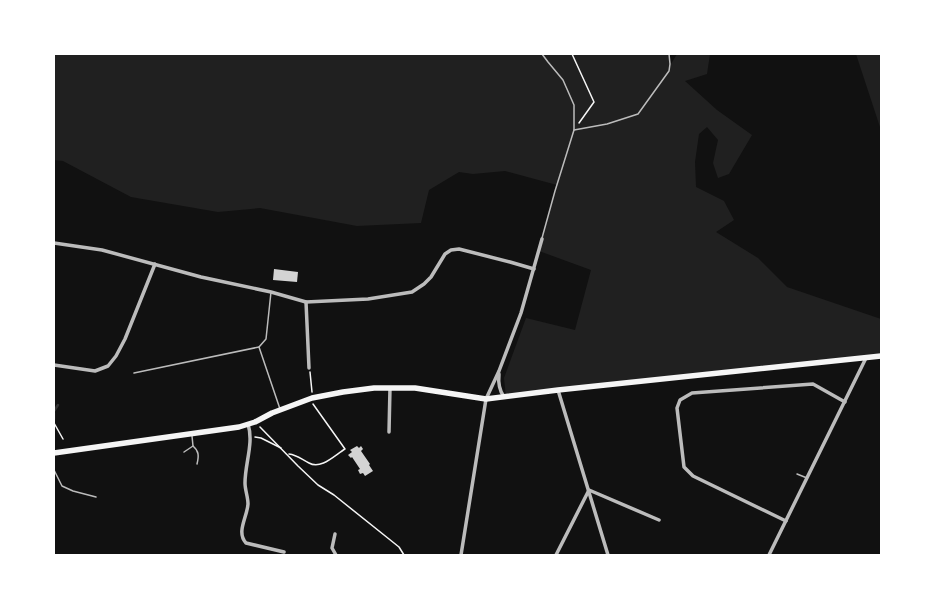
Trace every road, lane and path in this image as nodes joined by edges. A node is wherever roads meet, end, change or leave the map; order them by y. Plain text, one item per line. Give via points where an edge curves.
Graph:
1 (542, 54) edge
2 (572, 54) edge
3 (669, 54) edge
4 (574, 130) junction
5 (542, 239) joint
6 (54, 243) edge
7 (155, 264) junction
8 (534, 269) junction
9 (271, 292) junction
10 (306, 302) junction
11 (259, 346) junction
12 (881, 356) edge
13 (866, 358) junction
14 (54, 365) edge
15 (309, 368) joint
16 (499, 371) junction
17 (134, 373) dead end
18 (390, 388) junction
19 (558, 390) junction
20 (504, 397) junction
21 (311, 399) junction
22 (486, 400) junction
23 (845, 402) junction
24 (281, 410) junction
25 (255, 422) junction
26 (54, 423) edge
27 (248, 424) junction
28 (389, 432) dead end
29 (192, 434) junction
30 (251, 437) junction
31 (63, 439) dead end
32 (193, 446) junction
33 (184, 452) dead end
34 (54, 453) edge
35 (288, 454) junction
36 (197, 464) dead end
37 (54, 470) edge
38 (797, 474) dead end
39 (807, 478) junction
40 (589, 490) junction
41 (96, 497) dead end
42 (659, 520) dead end
43 (786, 521) junction
44 (335, 534) dead end
45 (284, 552) dead end
46 (336, 555) edge
47 (404, 555) edge
48 (461, 555) edge
49 (556, 555) edge
50 (608, 555) edge
51 (769, 555) edge

1 - 4 lane via 563,80 574,105
2 - 4 path via 594,102
3 - 4 lane via 669,71 638,114
4 - 5 lane
5 - 8 street
6 - 7 street via 102,250
7 - 9 street
7 - 14 street via 125,339 108,366 95,371
8 - 10 street via 459,249 451,250 431,277 412,292 368,299
8 - 16 street via 521,314
9 - 10 street
9 - 11 lane via 266,339
10 - 15 street
11 - 17 lane
11 - 24 lane
12 - 13 main road
13 - 19 main road
13 - 23 street
15 - 21 path
16 - 20 street via 498,382
16 - 22 street
18 - 21 main road via 343,392
18 - 22 main road via 415,388
18 - 28 street
19 - 20 main road
19 - 40 street
20 - 22 main road
21 - 24 main road
21 - 35 path via 344,449 317,465
22 - 48 street
23 - 39 street
23 - 43 street via 813,384 692,393 680,400 677,408 684,467 693,476
24 - 25 main road
25 - 27 main road
25 - 35 path
26 - 31 path
27 - 29 main road
27 - 30 street
29 - 32 lane
29 - 34 main road
30 - 35 path via 271,442
30 - 45 street via 245,483 248,504 242,538 246,543
32 - 33 lane
32 - 36 lane via 198,450
35 - 47 path via 318,485 399,547
37 - 41 lane via 62,486
38 - 39 lane
39 - 43 street
40 - 42 street
40 - 49 street
40 - 50 street
43 - 51 street
44 - 46 street via 332,548

